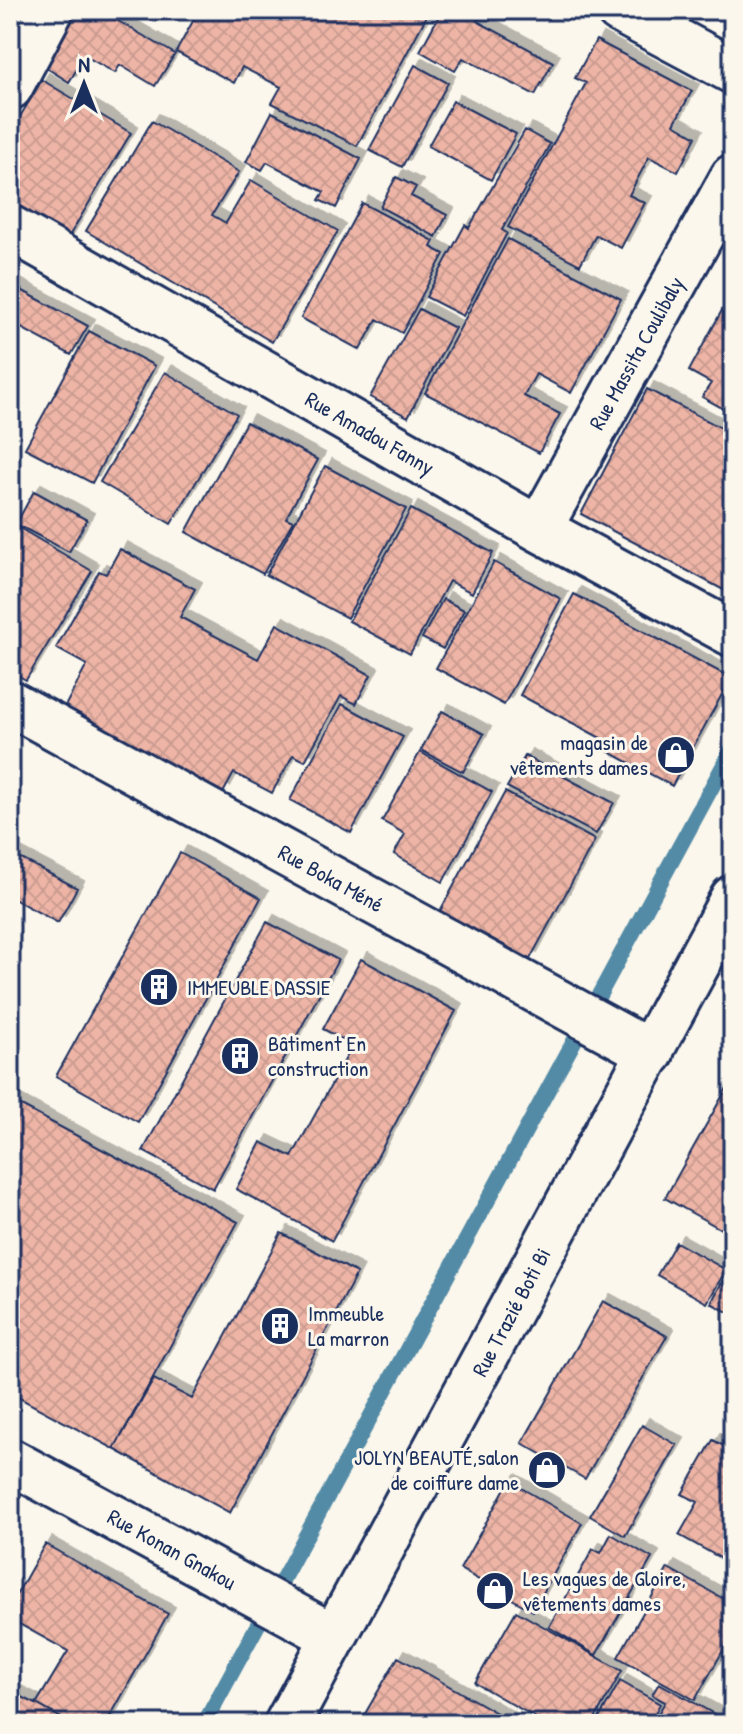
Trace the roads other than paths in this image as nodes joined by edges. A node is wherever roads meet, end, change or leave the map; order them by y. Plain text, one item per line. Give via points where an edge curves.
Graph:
1 (51, 10) edge
2 (619, 10) edge
3 (733, 71) edge
4 (10, 87) edge
5 (733, 177) edge
6 (10, 228) edge
7 (539, 529) junction
8 (733, 634) edge
9 (10, 703) edge
10 (733, 898) edge
11 (651, 1053) junction
12 (10, 1461) edge
13 (334, 1637) junction
14 (287, 1724) edge

1 - 4 street
2 - 3 street
5 - 7 street, Rue Massita Coulibaly
6 - 7 street, Rue Amadou Fanny
7 - 8 street, Rue Amadou Fanny
9 - 11 street, Rue Boka Méné
10 - 11 street, Rue Trazié Boti Bi
11 - 13 street, Rue Trazié Boti Bi
12 - 13 street, Rue Konan Gnakou
13 - 14 street, Rue Trazié Boti Bi

